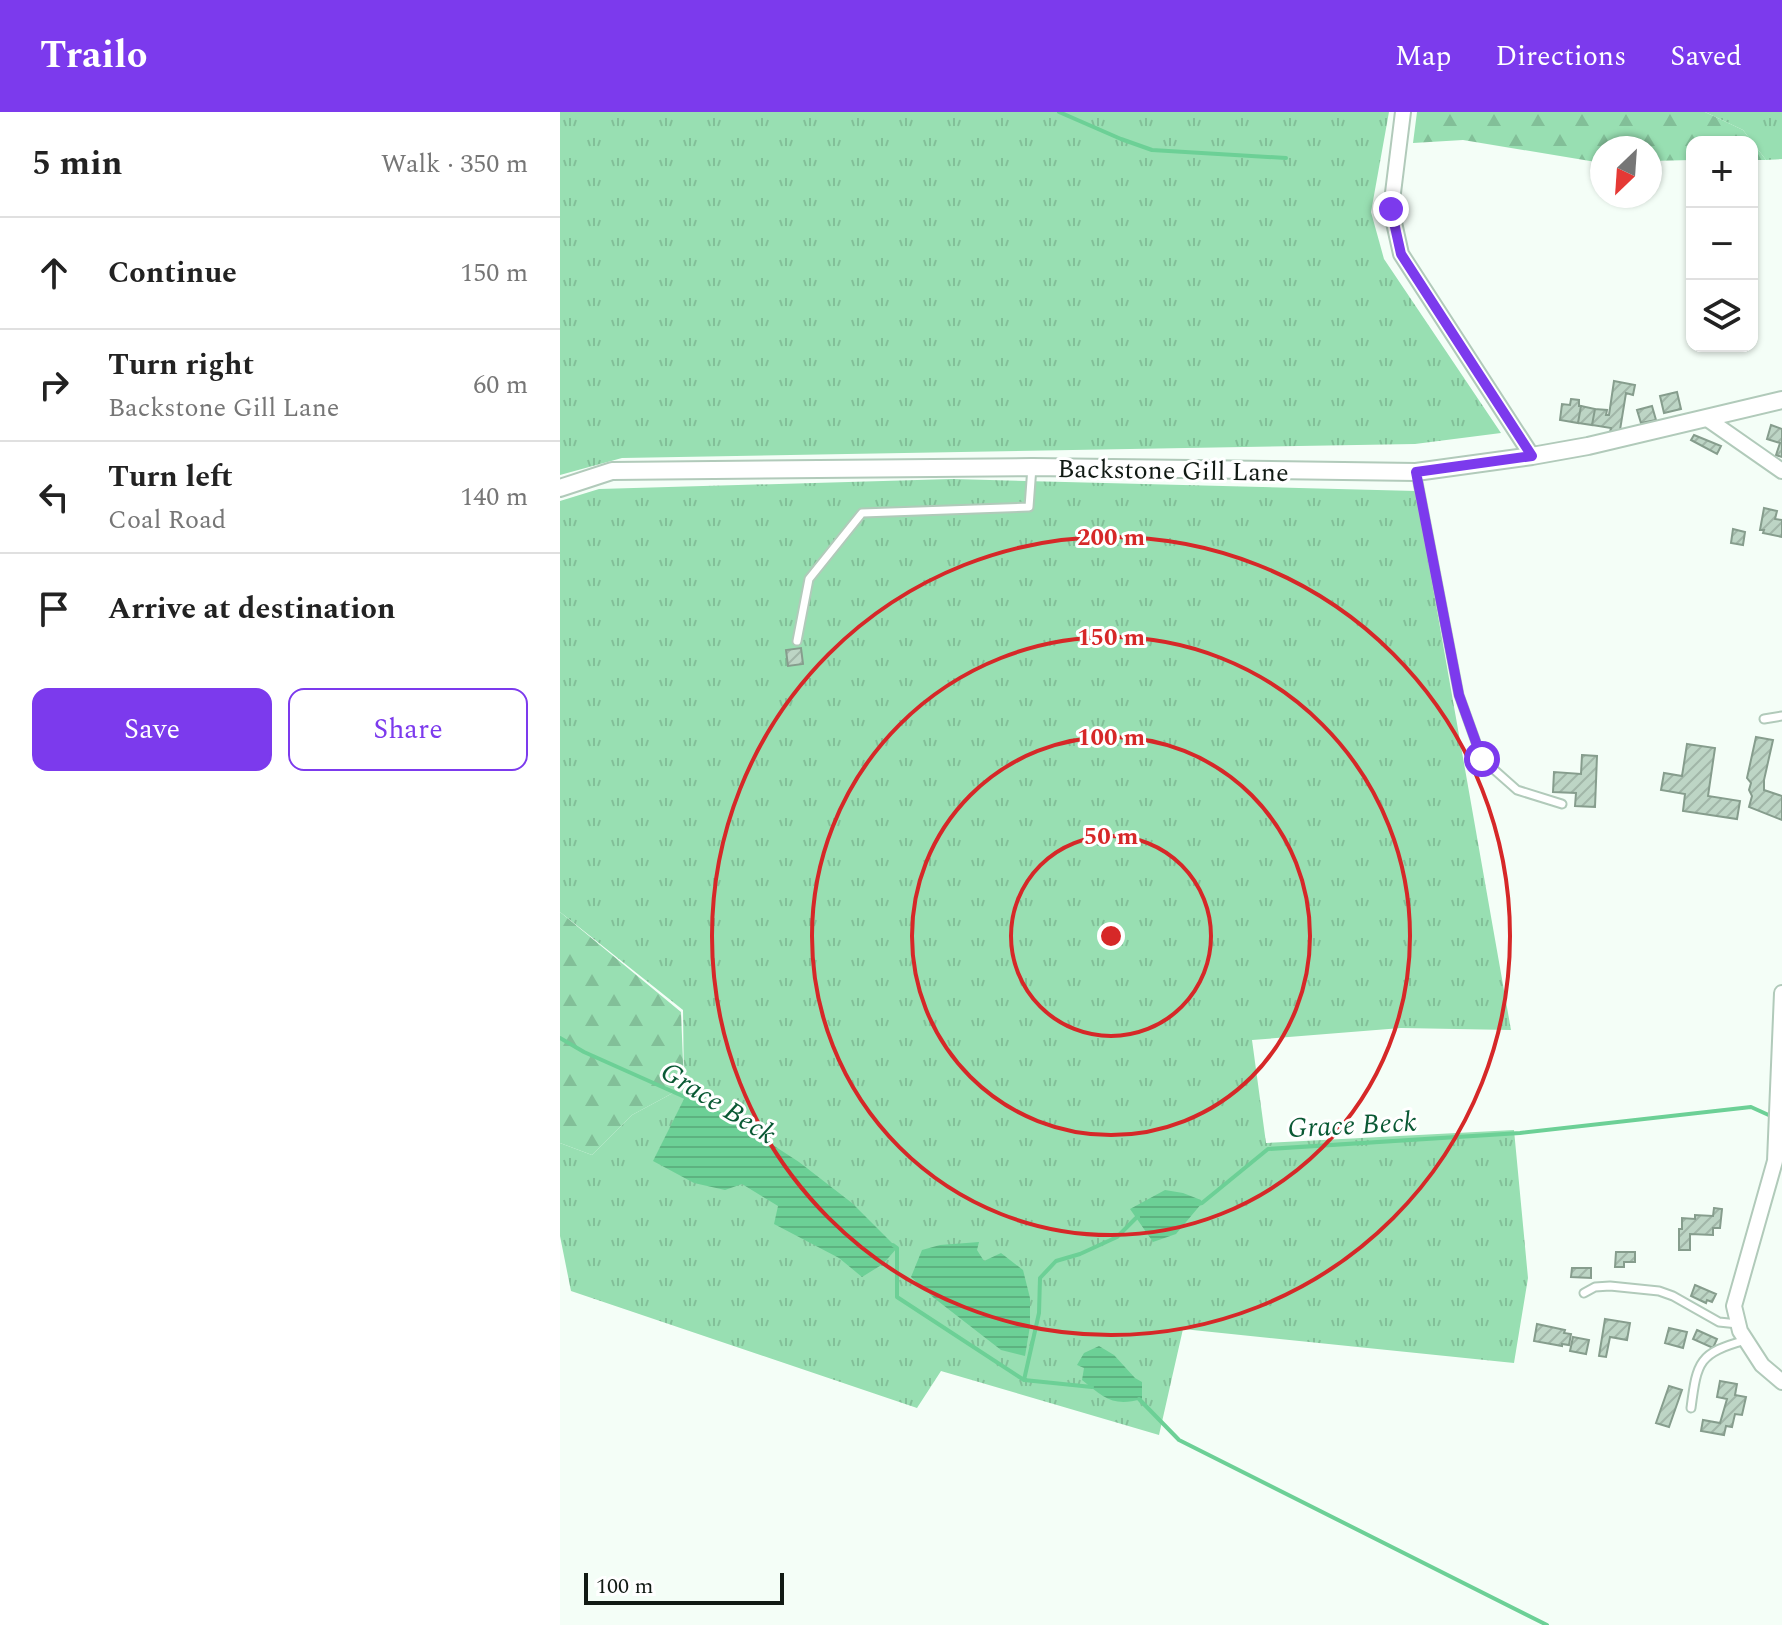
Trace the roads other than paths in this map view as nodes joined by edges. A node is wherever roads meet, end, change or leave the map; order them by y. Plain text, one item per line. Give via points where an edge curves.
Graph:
1 (1403, 112) edge
2 (1782, 400) edge
3 (1706, 418) junction
4 (1532, 456) junction
5 (1032, 467) junction
6 (1782, 471) edge
7 (1416, 472) junction
8 (560, 488) edge
9 (797, 641) dead end
10 (1782, 716) edge
11 (1764, 719) dead end
12 (1562, 804) dead end
13 (1782, 993) edge
14 (1584, 1293) dead end
15 (1738, 1324) junction
16 (1746, 1340) junction
17 (1782, 1382) edge
18 (1691, 1408) dead end

1 - 4 street via 1391,209 1401,254
2 - 3 street, Backstone Gill Lane
3 - 4 street, Backstone Gill Lane
3 - 6 street
4 - 7 street, Backstone Gill Lane
5 - 7 street, Backstone Gill Lane
5 - 8 street, Backstone Gill Lane via 612,471
5 - 9 lane via 1029,507 862,513 809,579
7 - 12 lane via 1459,695 1482,759 1517,790
10 - 11 lane
13 - 15 street via 1775,1161 1734,1306
14 - 15 lane via 1610,1286 1659,1291 1719,1322
15 - 16 street
16 - 17 street via 1762,1365
16 - 18 lane via 1703,1360

